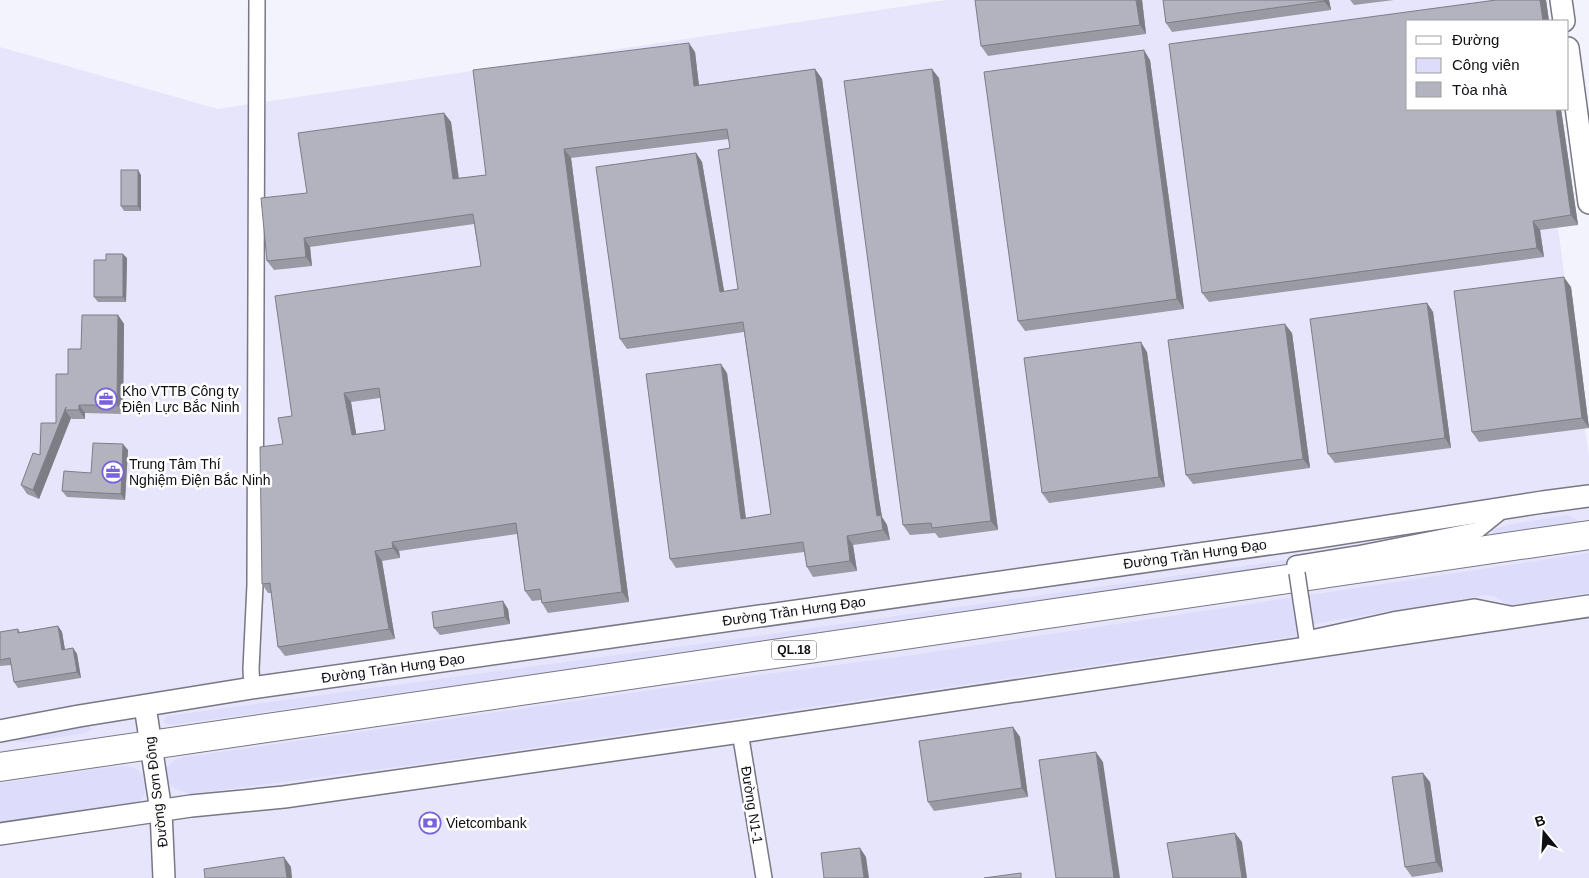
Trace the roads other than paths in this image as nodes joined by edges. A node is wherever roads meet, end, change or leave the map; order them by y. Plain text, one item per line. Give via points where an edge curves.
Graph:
1 (257, 0) edge
2 (1561, 0) edge
3 (1564, 20) edge
4 (1569, 55) edge
5 (1589, 203) edge
6 (1589, 496) edge
7 (1506, 507) junction
8 (1589, 535) edge
9 (1589, 606) edge
10 (1518, 615) junction
11 (252, 688) junction
12 (145, 706) junction
13 (0, 731) edge
14 (740, 732) junction
15 (151, 744) junction
16 (0, 767) edge
17 (161, 811) junction
18 (0, 834) edge
19 (164, 878) edge
20 (764, 878) edge

1 - 11 street
2 - 3 main road
4 - 5 main road
6 - 7 main road, Đường Trần Hưng Đạo
7 - 10 street, bridge via 1478,530 1295,564 1307,639 1414,616 1475,607
7 - 11 main road, Đường Trần Hưng Đạo via 1318,537
8 - 15 highway, QL.18
9 - 10 main road
10 - 14 main road
11 - 12 main road, Đường Trần Hưng Đạo
12 - 13 main road, Đường Trần Hưng Đạo
12 - 15 main road, Đường Sơn Đông
14 - 17 main road via 294,796
14 - 20 street, Đường N1-1
15 - 16 highway, QL.18
15 - 17 main road, Đường Sơn Đông
17 - 18 main road
17 - 19 main road, Đường Sơn Đông

